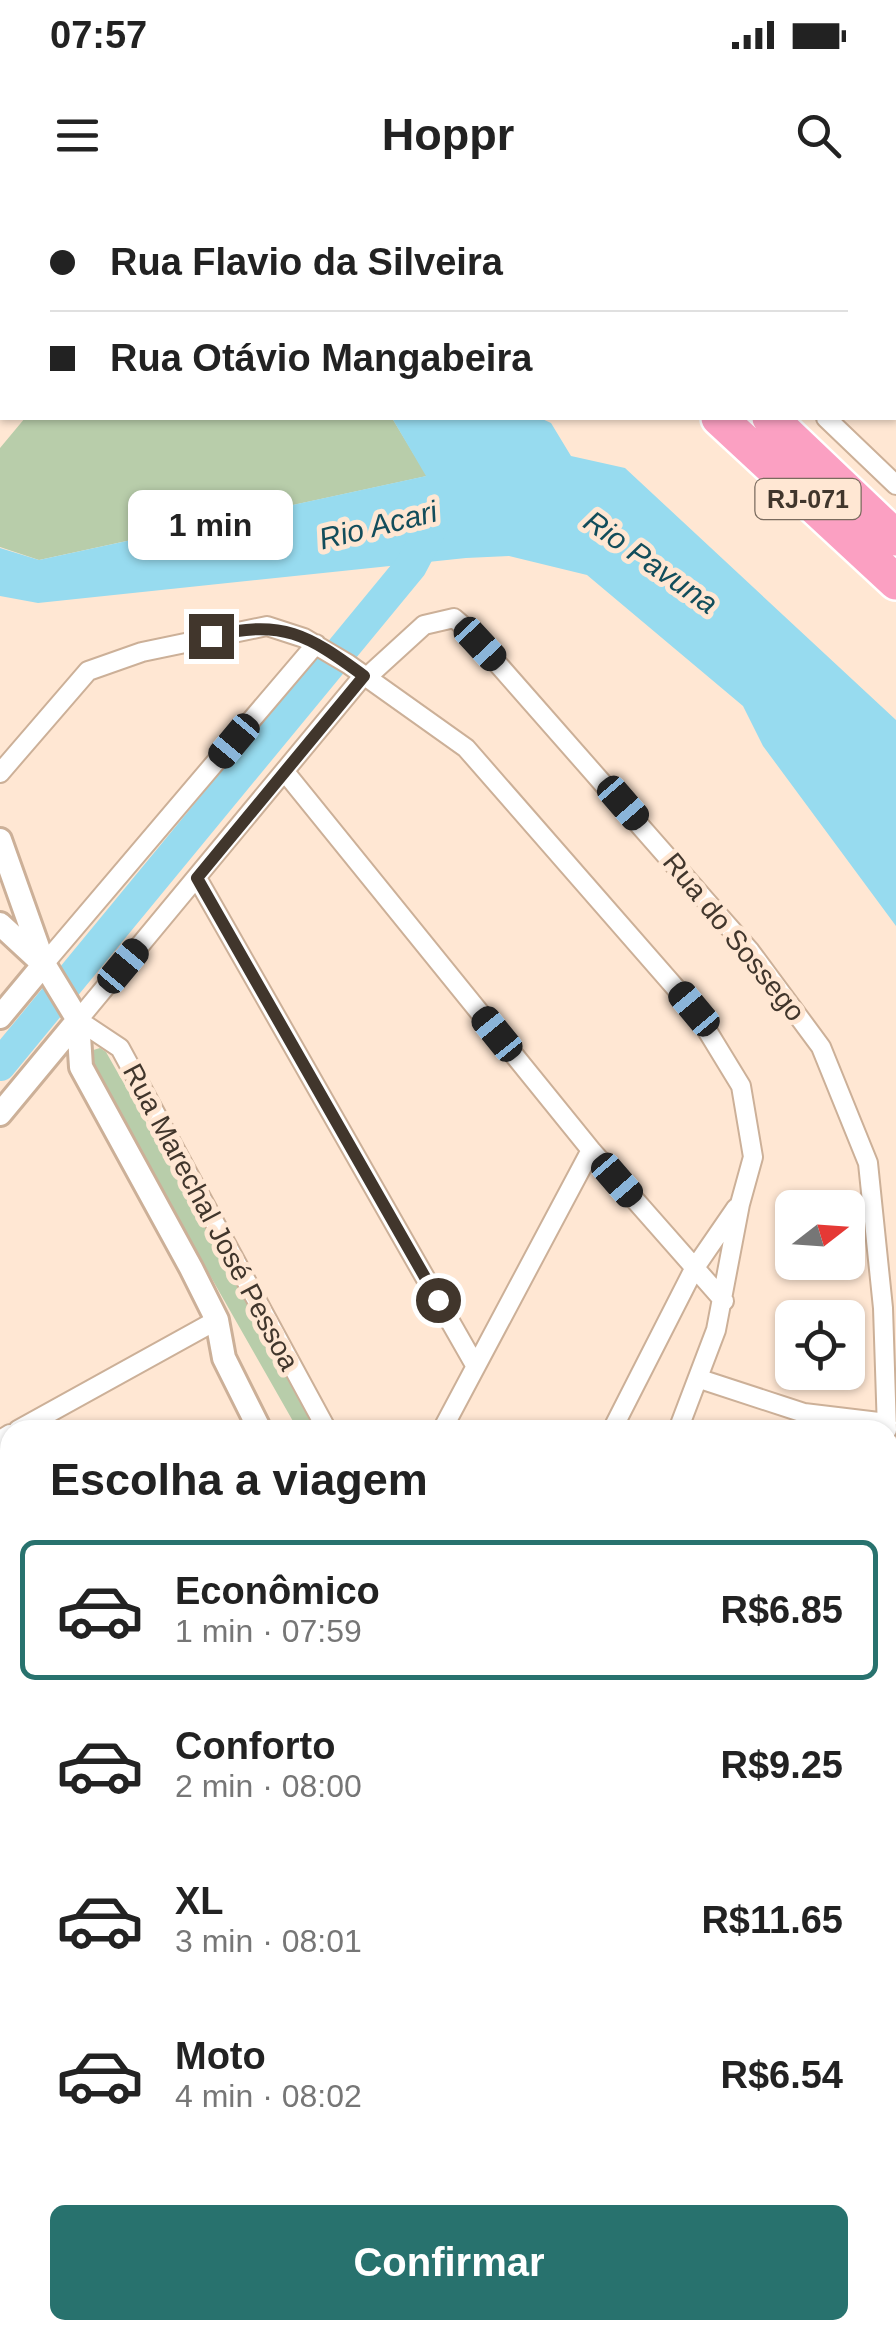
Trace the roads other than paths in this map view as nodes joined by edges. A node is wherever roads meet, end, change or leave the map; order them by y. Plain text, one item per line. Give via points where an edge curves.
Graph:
1 (721, 420) edge
2 (772, 420) edge
3 (837, 422) edge
4 (896, 484) edge
5 (896, 538) edge
6 (896, 582) edge
7 (321, 647) junction
8 (366, 676) junction
9 (284, 772) junction
10 (0, 773) edge
11 (0, 840) edge
12 (197, 878) junction
13 (0, 924) edge
14 (49, 972) junction
15 (74, 1013) junction
16 (0, 1017) edge
17 (0, 1114) edge
18 (592, 1150) junction
19 (740, 1204) junction
20 (694, 1269) junction
21 (724, 1301) junction
22 (217, 1320) junction
23 (475, 1365) junction
24 (700, 1379) junction
25 (36, 1420) edge
26 (255, 1420) edge
27 (322, 1420) edge
28 (447, 1420) edge
29 (617, 1420) edge
30 (682, 1420) edge
31 (849, 1420) edge
32 (887, 1420) edge

1 - 6 highway, RJ-071
2 - 5 highway, RJ-071
3 - 4 street
7 - 8 street
7 - 10 street via 286,630 246,627 103,664 79,680
7 - 14 street
8 - 9 street
8 - 19 street via 488,769 694,1009 742,1086 753,1158
8 - 32 street, Rua do Sossego via 424,624 454,618 750,951 821,1047 868,1163
9 - 12 street
9 - 18 street
11 - 14 street, Rua Marechal José Pessoa
12 - 15 street
12 - 23 street
13 - 14 street, Rua Marechal José Pessoa
14 - 15 street, Rua Marechal José Pessoa
14 - 16 street
15 - 17 street
15 - 22 street, Rua Marechal José Pessoa via 81,1066
15 - 27 street, Rua Marechal José Pessoa via 120,1048
18 - 20 street
18 - 23 street
19 - 20 street
19 - 21 street
20 - 21 street
20 - 29 street
21 - 24 street
22 - 25 street
22 - 26 street, Rua Marechal José Pessoa via 224,1358
23 - 28 street
24 - 30 street
24 - 31 street via 804,1413

